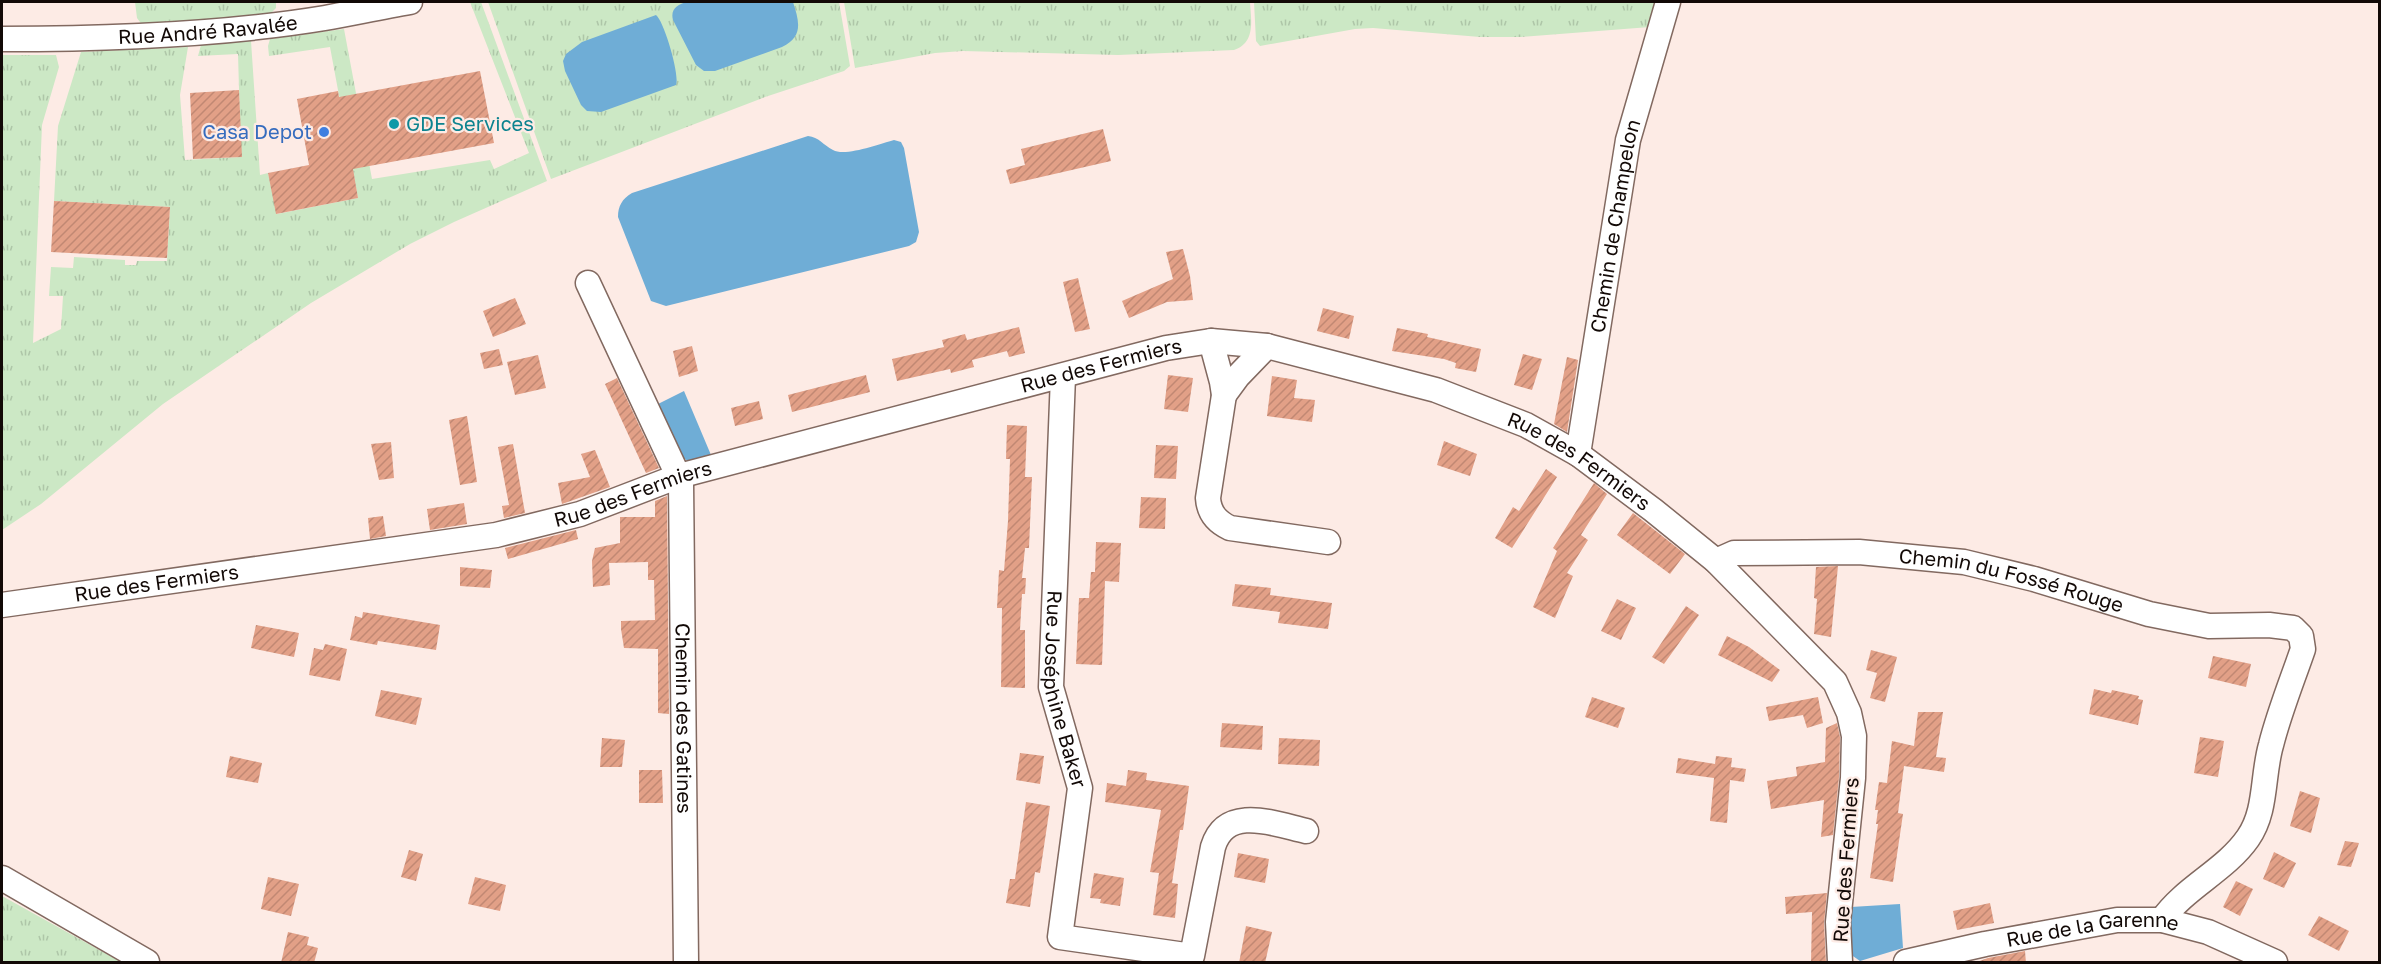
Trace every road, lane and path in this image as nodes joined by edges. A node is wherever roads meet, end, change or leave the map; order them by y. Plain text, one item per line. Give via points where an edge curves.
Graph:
1 (410, 2) edge
2 (1668, 2) edge
3 (2, 39) edge
4 (588, 283) dead end
5 (1211, 341) junction
6 (1268, 346) junction
7 (1063, 376) junction
8 (1224, 395) junction
9 (1578, 454) junction
10 (679, 476) junction
11 (1328, 542) dead end
12 (1716, 561) junction
13 (2, 605) edge
14 (1306, 831) dead end
15 (2, 878) edge
16 (2162, 920) junction
17 (147, 963) edge
18 (686, 963) edge
19 (1840, 963) edge
20 (1906, 963) edge
21 (2275, 963) edge

1 - 3 street, Rue André Ravalée via 243,28
2 - 9 street, Chemin de Champelon via 1628,140
4 - 10 street
5 - 6 street, Rue des Fermiers
5 - 7 street, Rue des Fermiers via 1166,348
5 - 8 street
6 - 8 street
6 - 9 street, Rue des Fermiers via 1436,390 1526,425
7 - 10 street, Rue des Fermiers
7 - 14 street, Rue Joséphine Baker via 1051,687 1080,788 1060,937 1192,956 1213,846 1220,831 1242,819
8 - 11 street via 1208,498 1212,513 1230,528
9 - 12 street, Rue des Fermiers
10 - 13 street, Rue des Fermiers via 580,514 496,535
10 - 18 street, Chemin des Gatines
12 - 16 street, Chemin du Fossé Rouge via 1734,553 1859,552 1965,562 2149,614 2209,626 2292,628 2301,636 2303,649 2270,746 2259,818 2232,856 2171,907
12 - 19 street, Rue des Fermiers via 1835,682 1849,713 1854,736 1853,778 1838,922
15 - 17 street
16 - 20 street, Rue de la Garenne via 2117,920
16 - 21 street, Rue de la Garenne via 2208,932

